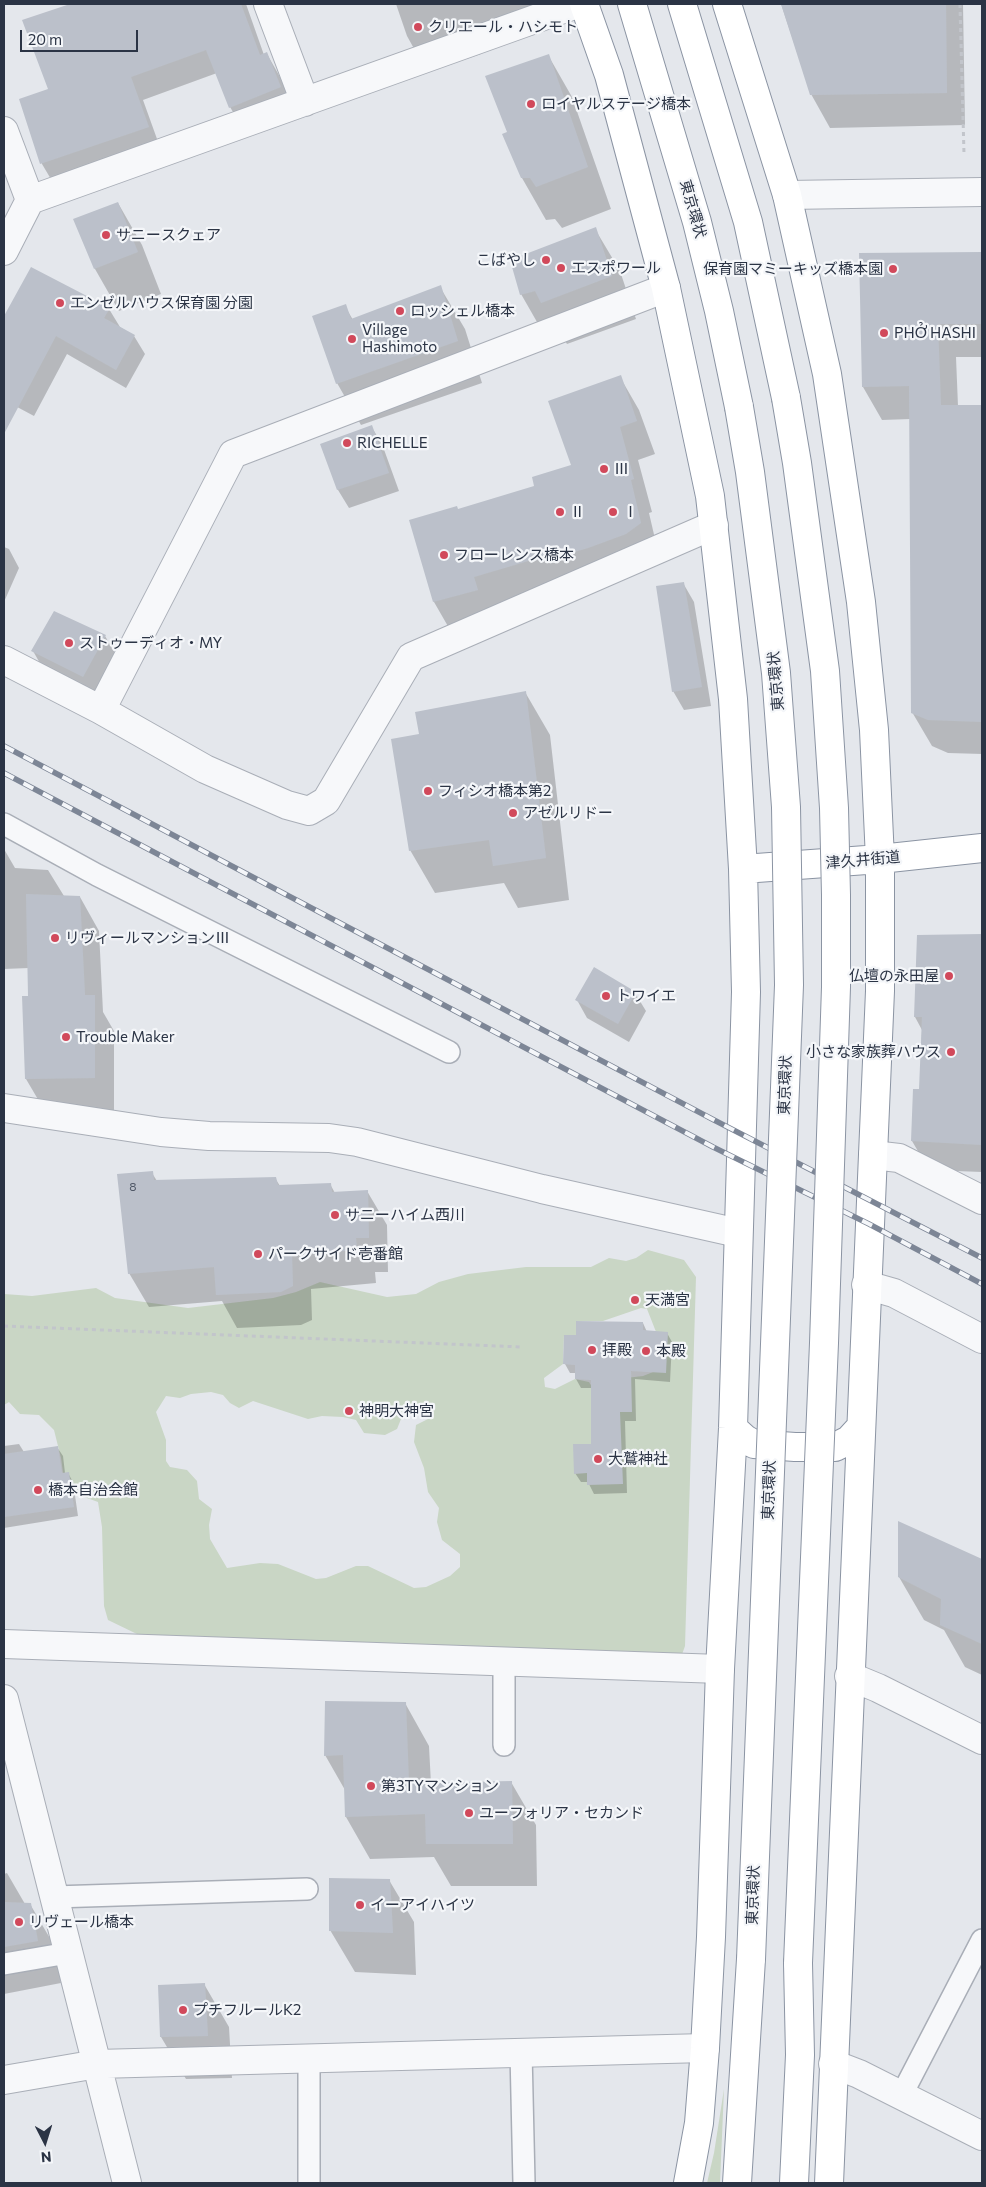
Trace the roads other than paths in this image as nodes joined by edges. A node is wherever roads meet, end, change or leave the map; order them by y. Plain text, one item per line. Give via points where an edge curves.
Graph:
1 (268, 4) edge
2 (577, 4) edge
3 (584, 4) edge
4 (632, 4) edge
5 (682, 4) edge
6 (727, 4) edge
7 (305, 102) junction
8 (4, 131) edge
9 (982, 192) edge
10 (787, 196) junction
11 (30, 200) junction
12 (4, 251) edge
13 (666, 288) junction
14 (714, 526) junction
15 (4, 660) edge
16 (101, 710) junction
17 (4, 824) edge
18 (982, 848) edge
19 (880, 859) junction
20 (743, 869) junction
21 (449, 1052) dead end
22 (4, 1108) edge
23 (873, 1155) junction
24 (982, 1200) edge
25 (738, 1232) junction
26 (866, 1285) junction
27 (982, 1339) edge
28 (734, 1428) junction
29 (860, 1428) junction
30 (4, 1644) edge
31 (504, 1662) junction
32 (720, 1669) junction
33 (849, 1676) junction
34 (4, 1699) edge
35 (982, 1740) edge
36 (504, 1745) dead end
37 (307, 1889) dead end
38 (54, 1897) junction
39 (982, 1940) edge
40 (68, 1953) junction
41 (4, 1964) edge
42 (705, 2048) junction
43 (521, 2052) junction
44 (309, 2058) junction
45 (97, 2064) junction
46 (833, 2064) junction
47 (4, 2080) edge
48 (901, 2096) junction
49 (982, 2136) edge
50 (127, 2183) edge
51 (309, 2183) edge
52 (524, 2183) edge
53 (688, 2183) edge
54 (737, 2183) edge
55 (794, 2183) edge
56 (829, 2183) edge

1 - 7 street
2 - 7 street
3 - 13 highway via 609,75
4 - 54 highway, 東京環状, bridge via 697,222 720,311 739,407 777,682 786,807 789,985 750,1959
5 - 55 highway, bridge via 748,222 786,398 825,671 834,808 836,987 798,1963 800,2055
6 - 10 highway
7 - 11 street
8 - 11 street
9 - 10 street
10 - 19 highway via 827,374 860,592 874,730
11 - 12 street
13 - 14 highway
13 - 16 street via 233,454
14 - 16 street via 411,657 326,801 309,811 287,805 206,769
14 - 20 highway via 733,699
15 - 16 street
17 - 21 lane
18 - 19 highway, 津久井街道
19 - 20 highway, 津久井街道
19 - 23 highway via 880,991
20 - 25 highway via 746,992
22 - 25 street via 161,1132 329,1138 357,1142 542,1189
23 - 24 street via 899,1158
23 - 26 highway
25 - 28 highway
26 - 27 street via 894,1293
26 - 29 highway
28 - 29 highway via 754,1444 836,1447 849,1440
28 - 32 highway
29 - 33 highway
30 - 31 street
31 - 32 street
31 - 36 lane
32 - 42 highway
33 - 35 street
33 - 46 highway
34 - 38 street
37 - 38 lane
38 - 40 street
39 - 48 lane
40 - 41 lane
40 - 45 street
42 - 43 street
42 - 53 highway via 699,2123
43 - 44 street
43 - 52 lane
44 - 45 street
44 - 51 lane
45 - 47 street
45 - 50 street
46 - 48 street
46 - 56 highway
48 - 49 street

